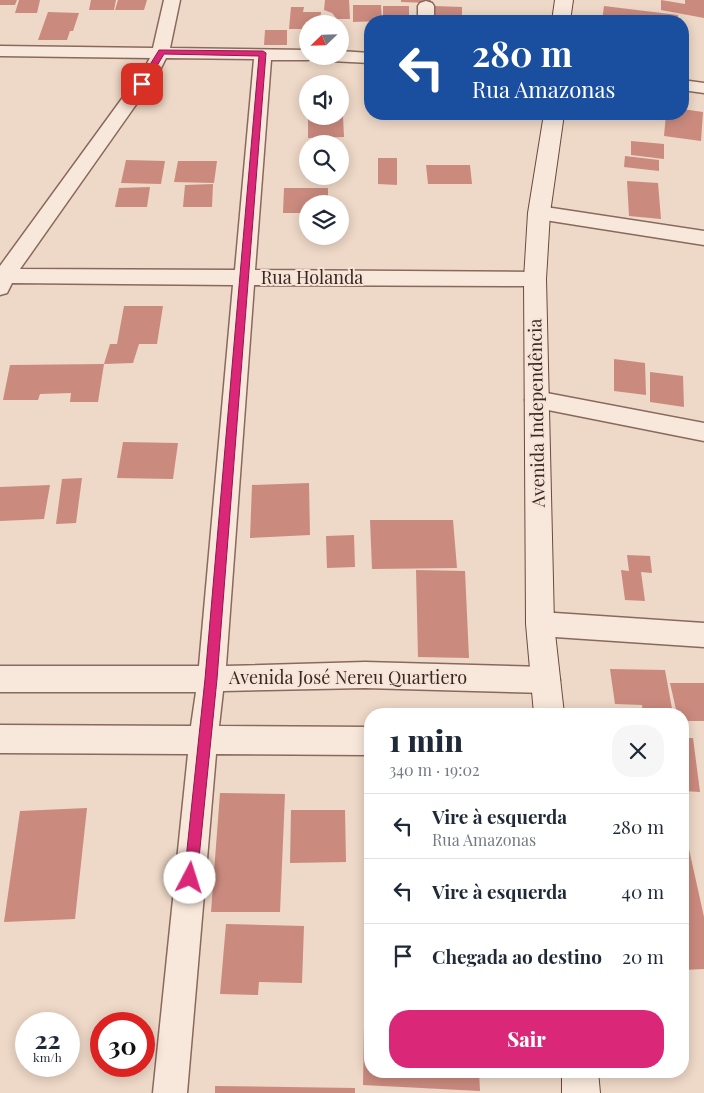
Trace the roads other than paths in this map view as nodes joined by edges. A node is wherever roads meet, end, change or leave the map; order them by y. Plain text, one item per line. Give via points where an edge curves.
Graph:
1 (172, 0) edge
2 (564, 0) edge
3 (562, 15) edge
4 (0, 51) edge
5 (162, 52) junction
6 (263, 53) junction
7 (299, 55) edge
8 (349, 57) edge
9 (364, 58) edge
10 (689, 86) edge
11 (704, 88) edge
12 (553, 120) edge
13 (539, 213) junction
14 (704, 238) edge
15 (244, 278) junction
16 (535, 279) junction
17 (1, 281) edge
18 (536, 400) junction
19 (704, 432) edge
20 (540, 624) junction
21 (704, 635) edge
22 (0, 679) edge
23 (211, 679) junction
24 (546, 680) junction
25 (548, 708) edge
26 (0, 739) edge
27 (203, 741) junction
28 (364, 741) edge
29 (581, 1078) edge
30 (170, 1093) edge
31 (582, 1093) edge

1 - 5 street
2 - 3 street
4 - 5 street
5 - 6 street
5 - 17 street
6 - 7 street
6 - 15 street
8 - 9 street
10 - 11 street
12 - 13 street, Avenida Independência
13 - 14 street
13 - 16 street, Avenida Independência
15 - 16 street, Rua Holanda
15 - 17 street, Rua Holanda
15 - 23 street
16 - 18 street, Avenida Independência
18 - 19 street
18 - 20 street, Avenida Independência
20 - 21 street
20 - 24 street, Avenida Independência
22 - 23 street, Avenida José Nereu Quartiero
23 - 24 street, Avenida José Nereu Quartiero via 365,675
23 - 27 street
24 - 25 street, Avenida Independência
26 - 27 street
27 - 28 street
27 - 30 street
29 - 31 street

